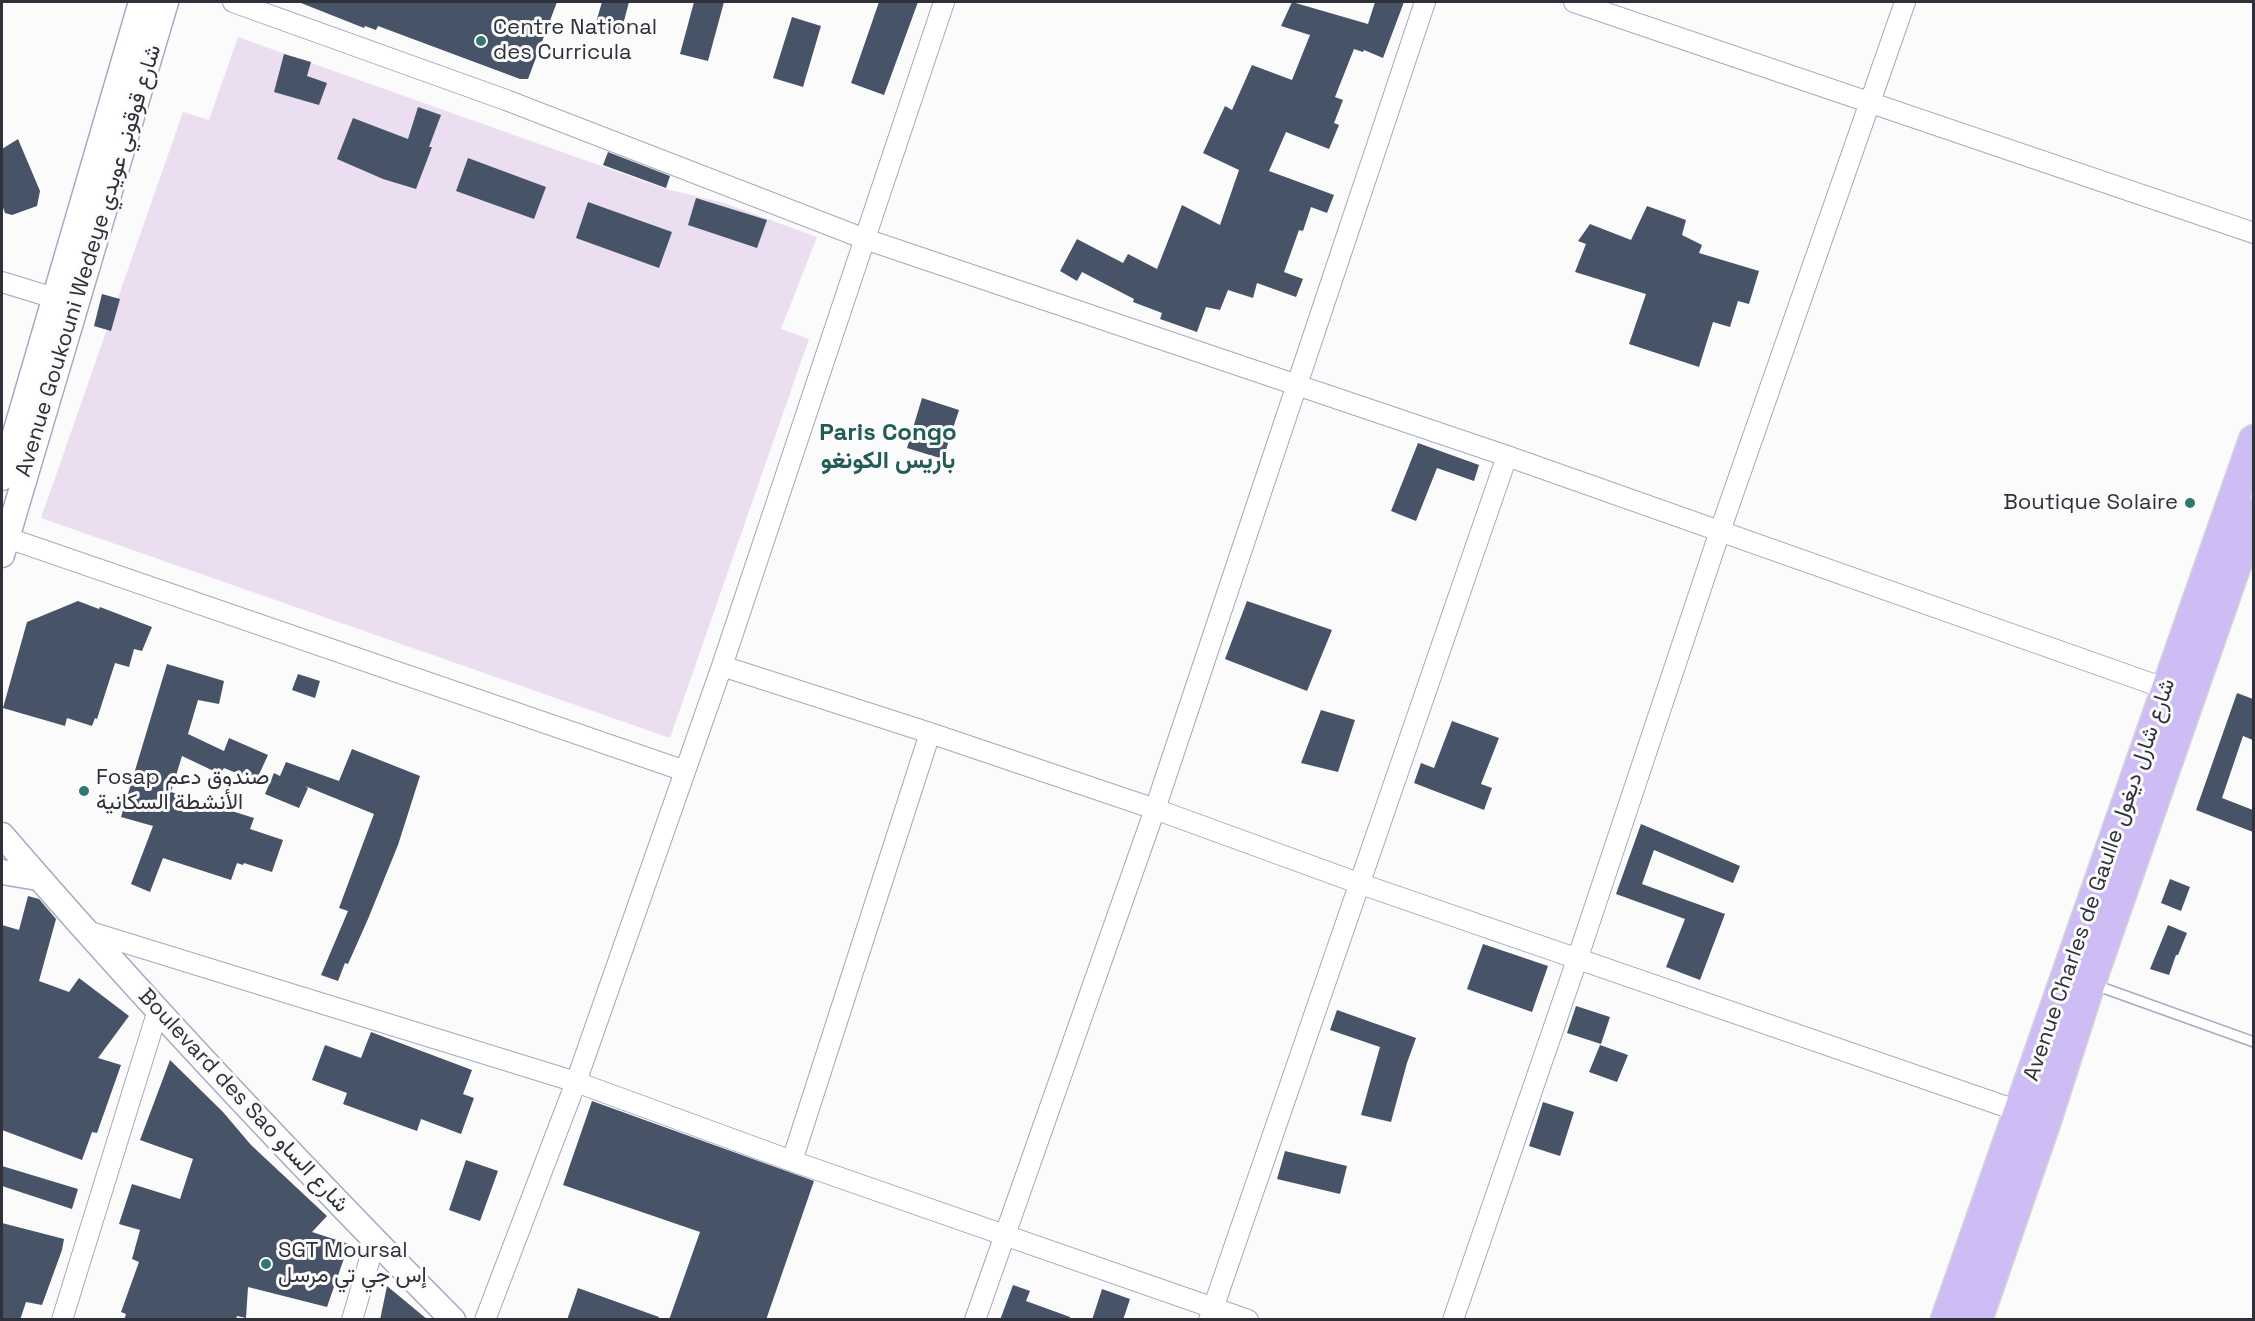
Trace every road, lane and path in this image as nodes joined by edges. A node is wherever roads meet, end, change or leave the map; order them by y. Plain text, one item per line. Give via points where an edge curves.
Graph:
1 (141, 2) edge
2 (166, 2) edge
3 (233, 2) edge
4 (944, 2) edge
5 (1425, 2) edge
6 (1574, 2) edge
7 (1905, 2) edge
8 (1871, 102) junction
9 (2253, 233) edge
10 (865, 239) junction
11 (2, 282) edge
12 (54, 298) junction
13 (1296, 384) junction
14 (1507, 456) junction
15 (2250, 465) edge
16 (2, 478) edge
17 (2253, 513) edge
18 (1720, 531) junction
19 (3, 542) edge
20 (722, 666) junction
21 (2167, 689) junction
22 (930, 733) junction
23 (685, 771) junction
24 (1155, 809) junction
25 (2, 836) edge
26 (2, 872) edge
27 (38, 878) junction
28 (1358, 883) junction
29 (84, 930) junction
30 (1578, 957) junction
31 (2090, 983) junction
32 (158, 1010) junction
33 (2253, 1042) edge
34 (576, 1082) junction
35 (2033, 1116) junction
36 (792, 1161) junction
37 (1004, 1234) junction
38 (375, 1241) junction
39 (1211, 1313) edge
40 (62, 1320) edge
41 (352, 1320) edge
42 (453, 1320) edge
43 (485, 1320) edge
44 (975, 1320) edge
45 (1248, 1320) edge
46 (1453, 1320) edge
47 (1946, 1320) edge
48 (1977, 1320) edge

1 - 12 street, Avenue Goukouni Wedeye شارع قوقوني عويدي
2 - 19 street, Avenue Goukouni Wedeye شارع قوقوني عويدي
3 - 10 street via 506,100
4 - 10 street
5 - 13 street
6 - 8 street
7 - 8 street
8 - 9 street
8 - 18 street
10 - 13 street
10 - 20 street
11 - 12 street
12 - 16 street, Avenue Goukouni Wedeye شارع قوقوني عويدي
13 - 14 street
13 - 24 street
14 - 18 street
14 - 28 street
15 - 21 main road, Avenue Charles de Gaulle شارع شارل ديغول
17 - 31 main road, Avenue Charles de Gaulle شارع شارل ديغول
18 - 21 street
18 - 30 street
19 - 23 street
20 - 22 street
20 - 23 street
21 - 35 main road, Avenue Charles de Gaulle شارع شارل ديغول
22 - 24 street
22 - 36 street
23 - 34 street
24 - 28 street
24 - 37 street
25 - 27 street, Boulevard des Sao شارع الساو
26 - 27 street
27 - 29 street, Boulevard des Sao شارع الساو
28 - 30 street
28 - 39 street
29 - 32 street, Boulevard des Sao شارع الساو
29 - 34 street
30 - 35 street
30 - 46 street
31 - 33 lane
31 - 35 main road, Avenue Charles de Gaulle شارع شارل ديغول
32 - 38 street, Boulevard des Sao شارع الساو
32 - 40 street
34 - 36 street
34 - 43 street
35 - 47 main road, Avenue Charles de Gaulle شارع شارل ديغول
35 - 48 main road, Avenue Charles de Gaulle شارع شارل ديغول
36 - 37 street
37 - 39 street
37 - 44 street
38 - 41 street
38 - 42 street, Boulevard des Sao شارع الساو
39 - 45 street

